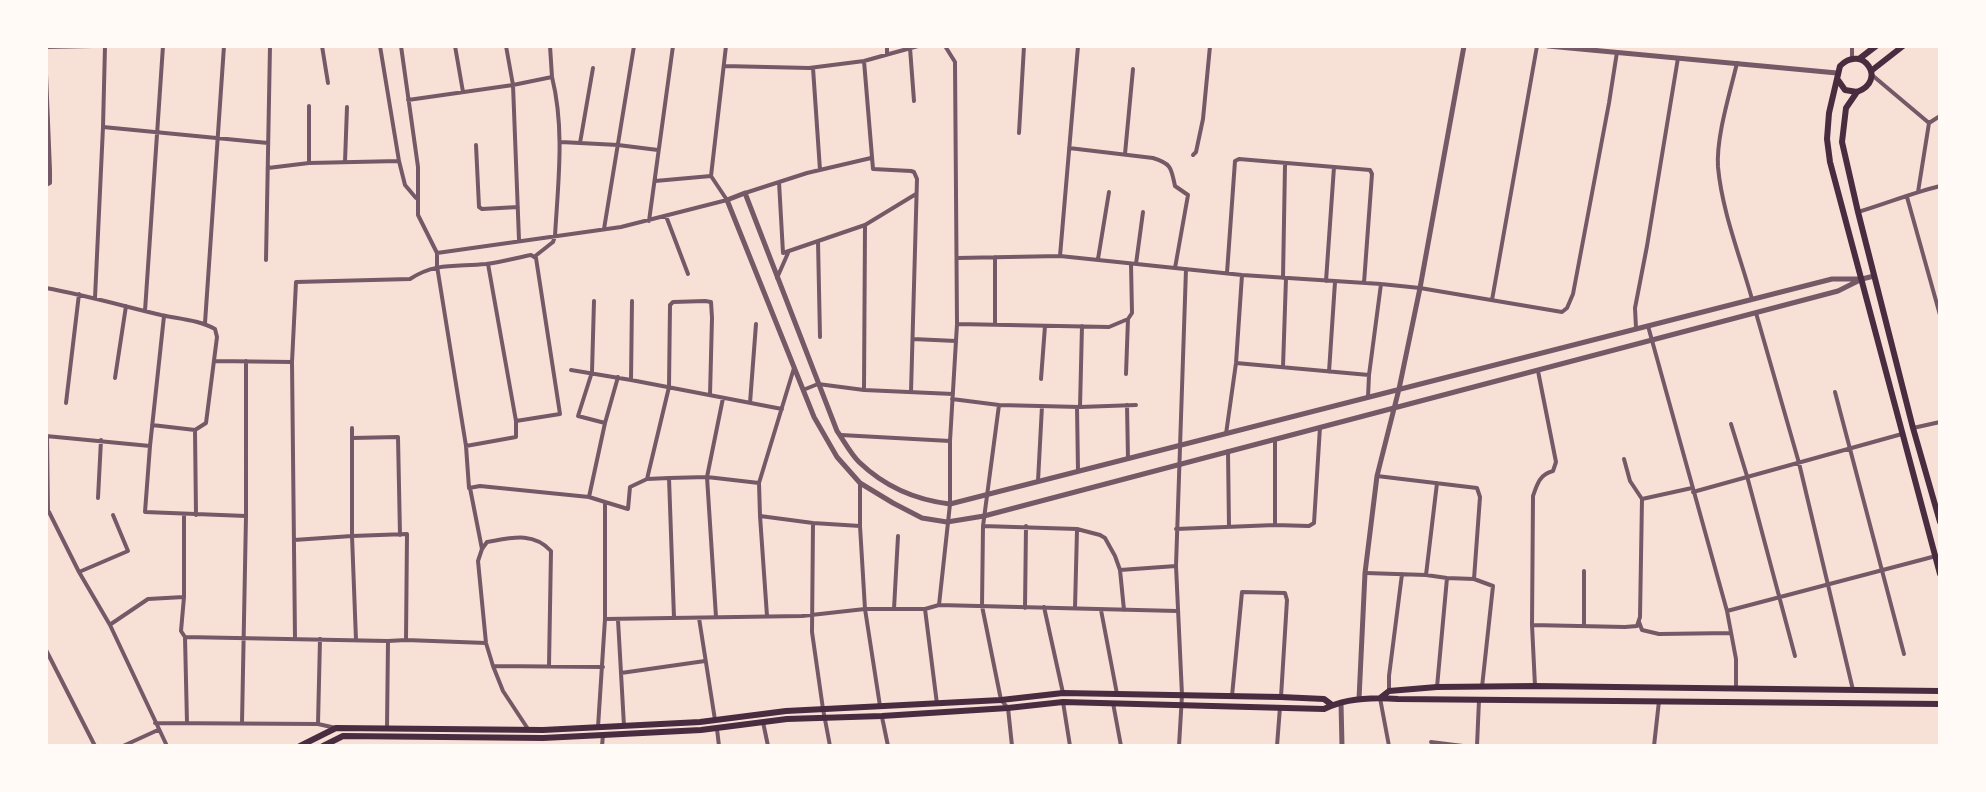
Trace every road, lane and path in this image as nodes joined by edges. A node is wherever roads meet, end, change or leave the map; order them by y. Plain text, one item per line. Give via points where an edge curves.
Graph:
1 (93, 46) edge
2 (105, 46) edge
3 (163, 46) edge
4 (224, 46) edge
5 (270, 46) edge
6 (322, 46) edge
7 (380, 46) edge
8 (402, 46) edge
9 (455, 46) edge
10 (506, 46) edge
11 (550, 46) edge
12 (634, 46) edge
13 (673, 46) edge
14 (726, 46) edge
15 (887, 46) edge
16 (918, 46) edge
17 (945, 46) edge
18 (1024, 46) edge
19 (1078, 46) edge
20 (1210, 46) edge
21 (1464, 46) edge
22 (1537, 46) edge
23 (1548, 46) edge
24 (1852, 46) edge
25 (1876, 46) edge
26 (1903, 46) edge
27 (46, 47) edge
28 (910, 48) edge
29 (1617, 52) junction
30 (887, 54) junction
31 (1678, 58) junction
32 (1856, 58) junction
33 (864, 61) junction
34 (1737, 63) junction
35 (724, 66) junction
36 (813, 67) junction
37 (593, 68) dead end
38 (1133, 69) dead end
39 (1872, 73) junction
40 (46, 74) edge
41 (1838, 76) junction
42 (552, 77) junction
43 (328, 83) dead end
44 (513, 85) junction
45 (463, 92) junction
46 (1857, 92) junction
47 (408, 100) junction
48 (914, 101) dead end
49 (309, 106) dead end
50 (347, 107) dead end
51 (1940, 116) edge
52 (1929, 123) junction
53 (103, 127) junction
54 (158, 132) junction
55 (1019, 133) dead end
56 (218, 140) junction
57 (560, 142) junction
58 (268, 143) junction
59 (580, 143) junction
60 (476, 145) dead end
61 (618, 145) junction
62 (1069, 148) junction
63 (658, 150) junction
64 (1125, 155) junction
65 (1193, 155) dead end
66 (871, 158) junction
67 (399, 161) junction
68 (345, 162) junction
69 (309, 163) junction
70 (1285, 163) junction
71 (1334, 167) junction
72 (268, 168) junction
73 (820, 170) junction
74 (711, 176) junction
75 (655, 181) junction
76 (779, 182) junction
77 (46, 185) edge
78 (1940, 186) edge
79 (1109, 192) dead end
80 (1918, 192) junction
81 (745, 193) junction
82 (916, 194) junction
83 (1907, 197) junction
84 (417, 198) junction
85 (727, 200) junction
86 (518, 207) junction
87 (1143, 212) dead end
88 (1858, 212) junction
89 (666, 216) junction
90 (649, 221) junction
91 (865, 225) junction
92 (604, 229) junction
93 (555, 236) junction
94 (519, 240) junction
95 (818, 241) junction
96 (789, 251) junction
97 (437, 253) junction
98 (1060, 256) junction
99 (534, 257) junction
100 (995, 257) junction
101 (957, 258) junction
102 (1098, 259) junction
103 (266, 260) dead end
104 (488, 264) junction
105 (1133, 264) junction
106 (437, 266) junction
107 (1175, 268) junction
108 (1186, 269) junction
109 (1227, 273) junction
110 (688, 274) dead end
111 (1242, 275) junction
112 (1874, 276) junction
113 (777, 278) junction
114 (1284, 278) junction
115 (1862, 279) junction
116 (1326, 281) junction
117 (1335, 281) junction
118 (1364, 283) junction
119 (1381, 284) junction
120 (46, 288) edge
121 (1420, 288) junction
122 (79, 294) junction
123 (95, 298) junction
124 (1752, 299) junction
125 (1492, 300) junction
126 (594, 301) dead end
127 (632, 301) dead end
128 (126, 306) junction
129 (145, 311) junction
130 (1756, 313) junction
131 (1940, 315) edge
132 (164, 316) junction
133 (1128, 319) junction
134 (205, 323) junction
135 (756, 324) dead end
136 (957, 324) junction
137 (995, 325) junction
138 (1648, 325) junction
139 (1045, 326) junction
140 (1082, 326) junction
141 (1636, 328) junction
142 (820, 337) dead end
143 (913, 339) junction
144 (956, 341) junction
145 (1653, 341) junction
146 (214, 361) junction
147 (246, 361) junction
148 (292, 362) junction
149 (1236, 363) junction
150 (1283, 367) junction
151 (794, 368) junction
152 (571, 370) dead end
153 (1538, 371) junction
154 (592, 372) junction
155 (1329, 372) junction
156 (1126, 374) dead end
157 (1369, 375) junction
158 (618, 377) junction
159 (115, 378) dead end
160 (1041, 379) dead end
161 (631, 380) junction
162 (818, 384) junction
163 (669, 387) junction
164 (1399, 389) junction
165 (803, 390) junction
166 (864, 390) junction
167 (911, 392) junction
168 (1835, 392) dead end
169 (710, 395) junction
170 (952, 396) junction
171 (1368, 397) junction
172 (723, 398) junction
173 (66, 403) dead end
174 (750, 403) junction
175 (999, 405) junction
176 (1127, 405) junction
177 (1136, 405) dead end
178 (1042, 406) junction
179 (1078, 407) junction
180 (1393, 408) junction
181 (782, 409) junction
182 (516, 421) junction
183 (1940, 422) edge
184 (605, 423) junction
185 (1731, 424) dead end
186 (152, 425) junction
187 (1320, 427) junction
188 (352, 428) dead end
189 (1913, 428) junction
190 (195, 430) junction
191 (1226, 434) junction
192 (1902, 434) junction
193 (840, 435) junction
194 (46, 436) edge
195 (352, 438) junction
196 (1275, 439) junction
197 (101, 440) junction
198 (950, 441) junction
199 (1178, 445) junction
200 (150, 446) junction
201 (466, 446) junction
202 (1851, 449) junction
203 (1228, 451) junction
204 (1128, 459) junction
205 (1624, 459) dead end
206 (1799, 463) junction
207 (1179, 464) junction
208 (1078, 471) junction
209 (1377, 476) junction
210 (1747, 476) junction
211 (707, 477) junction
212 (669, 478) junction
213 (647, 479) junction
214 (1038, 481) junction
215 (759, 483) junction
216 (860, 483) junction
217 (1437, 483) junction
218 (469, 488) junction
219 (1692, 490) junction
220 (988, 494) junction
221 (589, 497) junction
222 (98, 498) dead end
223 (1642, 499) junction
224 (605, 502) junction
225 (950, 504) junction
226 (47, 512) edge
227 (184, 514) junction
228 (113, 515) dead end
229 (196, 515) junction
230 (246, 516) junction
231 (760, 516) junction
232 (984, 516) junction
233 (947, 522) junction
234 (1940, 522) edge
235 (813, 523) junction
236 (1275, 525) junction
237 (860, 526) junction
238 (983, 526) junction
239 (1026, 526) junction
240 (1229, 527) junction
241 (1077, 529) junction
242 (1176, 529) junction
243 (400, 535) junction
244 (352, 536) junction
245 (898, 536) dead end
246 (294, 540) junction
247 (136, 547) dead end
248 (482, 549) junction
249 (128, 551) junction
250 (1936, 556) junction
251 (1176, 566) junction
252 (1120, 570) junction
253 (1883, 570) junction
254 (1584, 571) dead end
255 (79, 572) junction
256 (1365, 573) junction
257 (1402, 574) junction
258 (1940, 574) edge
259 (1426, 575) junction
260 (1447, 578) junction
261 (1474, 579) junction
262 (1827, 585) junction
263 (184, 597) junction
264 (1779, 598) junction
265 (939, 605) junction
266 (982, 606) junction
267 (1044, 607) junction
268 (1025, 608) junction
269 (1075, 608) junction
270 (865, 609) junction
271 (894, 609) junction
272 (925, 609) junction
273 (1101, 610) junction
274 (1124, 610) junction
275 (1177, 611) junction
276 (1727, 611) junction
277 (812, 615) junction
278 (767, 616) junction
279 (716, 617) junction
280 (674, 618) junction
281 (699, 618) junction
282 (605, 619) junction
283 (618, 619) junction
284 (1638, 621) junction
285 (110, 625) junction
286 (1532, 625) junction
287 (1584, 626) junction
288 (1731, 633) junction
289 (185, 637) junction
290 (243, 638) junction
291 (295, 639) junction
292 (320, 639) junction
293 (356, 640) junction
294 (406, 640) junction
295 (388, 641) junction
296 (486, 643) junction
297 (46, 650) edge
298 (1904, 654) dead end
299 (1795, 656) dead end
300 (705, 661) junction
301 (493, 666) junction
302 (549, 666) junction
303 (603, 667) junction
304 (621, 673) junction
305 (1535, 686) junction
306 (1437, 687) junction
307 (1482, 687) junction
308 (1736, 688) junction
309 (1853, 690) junction
310 (1389, 691) junction
311 (1940, 691) edge
312 (1063, 693) junction
313 (1117, 694) junction
314 (1182, 695) junction
315 (1232, 696) junction
316 (1281, 697) junction
317 (1380, 698) junction
318 (1359, 699) junction
319 (1001, 700) junction
320 (1479, 700) junction
321 (1659, 701) junction
322 (1063, 702) junction
323 (1113, 703) junction
324 (1341, 703) junction
325 (937, 704) junction
326 (1182, 704) junction
327 (1940, 704) edge
328 (1332, 705) junction
329 (880, 706) junction
330 (1280, 707) junction
331 (1008, 708) junction
332 (823, 709) junction
333 (882, 716) junction
334 (825, 718) junction
335 (763, 722) junction
336 (155, 723) junction
337 (187, 723) junction
338 (242, 723) junction
339 (318, 724) junction
340 (716, 724) junction
341 (624, 726) junction
342 (387, 727) junction
343 (598, 727) junction
344 (336, 728) junction
345 (528, 729) junction
346 (158, 730) junction
347 (603, 735) junction
348 (386, 737) junction
349 (511, 738) junction
350 (546, 738) junction
351 (1431, 742) dead end
352 (95, 746) edge
353 (123, 746) edge
354 (167, 746) edge
355 (300, 746) edge
356 (323, 746) edge
357 (390, 746) edge
358 (516, 746) edge
359 (552, 746) edge
360 (602, 746) edge
361 (719, 746) edge
362 (768, 746) edge
363 (830, 746) edge
364 (888, 746) edge
365 (1012, 746) edge
366 (1070, 746) edge
367 (1121, 746) edge
368 (1179, 746) edge
369 (1277, 746) edge
370 (1342, 746) edge
371 (1389, 746) edge
372 (1463, 746) edge
373 (1477, 746) edge
374 (1654, 746) edge

1 - 27 street
2 - 53 street
3 - 54 street
4 - 56 street
5 - 58 street
6 - 43 street
7 - 67 street
8 - 47 street
9 - 45 street
10 - 44 street
11 - 42 street
12 - 61 street
13 - 63 street
14 - 35 street
15 - 30 street
16 - 28 street
17 - 101 street via 955,62
18 - 55 street
19 - 62 street
20 - 65 street via 1203,119
21 - 121 street
22 - 125 street
23 - 29 street
24 - 32 street
25 - 32 main road
26 - 39 main road
28 - 30 street
28 - 48 street
29 - 31 street
29 - 125 street via 1567,308 1538,310
30 - 33 street
31 - 34 street
31 - 141 street via 1635,308
32 - 39 main road
32 - 41 main road via 1840,66
33 - 36 street
33 - 66 street
34 - 41 street
34 - 124 street via 1718,164
35 - 36 street
35 - 74 street
36 - 73 street
37 - 59 street
38 - 64 street
39 - 46 main road via 1868,86
39 - 52 street
40 - 77 street
41 - 46 main road via 1845,90
41 - 115 main road via 1827,139
42 - 44 street
42 - 57 street
44 - 45 street
44 - 86 street
45 - 47 street
46 - 88 main road via 1846,108 1842,142
47 - 84 street
49 - 69 street
50 - 68 street
51 - 52 street
52 - 80 street
53 - 54 street
53 - 123 street
54 - 56 street
54 - 129 street
56 - 58 street
56 - 134 street
57 - 59 street
57 - 93 street
58 - 72 street
59 - 61 street
60 - 86 street via 479,207
61 - 63 street
61 - 92 street
62 - 64 street
62 - 98 street
63 - 75 street
64 - 107 street via 1165,162 1175,186 1188,195
66 - 73 street
66 - 82 street via 876,170 914,172
67 - 68 street
67 - 84 street via 405,185
68 - 69 street
69 - 72 street
70 - 71 street
70 - 109 street via 1236,159
70 - 114 street
71 - 116 street
71 - 118 street via 1372,174
72 - 103 street
73 - 76 street
74 - 75 street
74 - 85 street
75 - 90 street
76 - 81 street
76 - 96 street via 783,253
78 - 80 street
79 - 102 street
80 - 83 street
81 - 85 street
81 - 113 street
82 - 91 street
82 - 143 street
83 - 88 street
83 - 131 street
84 - 97 street via 418,215
85 - 89 street
85 - 151 street
86 - 94 street
87 - 105 street
88 - 112 main road
89 - 90 street
89 - 110 street
90 - 92 street
91 - 95 street
91 - 166 street
92 - 93 street
93 - 94 street
93 - 99 street
94 - 97 street
95 - 96 street
95 - 142 street
96 - 113 street
97 - 106 street
98 - 100 street
98 - 102 street
99 - 104 street
99 - 182 street via 560,414
100 - 101 street
100 - 137 street
101 - 136 street
102 - 105 street
104 - 106 street
104 - 182 street
105 - 107 street
105 - 133 street
106 - 148 street via 410,279 296,282
106 - 201 street
107 - 108 street
108 - 109 street
108 - 199 street
109 - 111 street
111 - 114 street
111 - 149 street
112 - 115 street
112 - 189 main road
113 - 162 street
114 - 116 street
114 - 150 street
115 - 124 street via 1832,279
115 - 130 street via 1838,291
115 - 192 main road
116 - 117 street
117 - 118 street
117 - 155 street
118 - 119 street
119 - 121 street
119 - 157 street
120 - 122 street
121 - 125 street
121 - 164 street
122 - 123 street
122 - 173 street
123 - 128 street
124 - 138 street
126 - 154 street
127 - 161 street
128 - 129 street
128 - 159 street
129 - 132 street
130 - 145 street
130 - 206 street
132 - 134 street
132 - 186 street
133 - 140 street via 1109,327
133 - 156 street
134 - 146 street via 217,337
135 - 174 street
136 - 137 street
136 - 144 street
137 - 139 street
138 - 141 street
138 - 145 street
139 - 140 street
139 - 160 street
140 - 179 street
141 - 164 street
143 - 144 street
143 - 167 street
144 - 170 street
145 - 153 street
145 - 219 street
146 - 147 street
146 - 190 street via 206,423
147 - 148 street
147 - 230 street
148 - 246 street
149 - 150 street
149 - 191 street
150 - 155 street
151 - 165 street
151 - 181 street
152 - 154 street
153 - 180 street
153 - 286 street via 1556,462 1533,496
154 - 158 street
154 - 184 street via 578,416
155 - 157 street
157 - 171 street
158 - 161 street
158 - 184 street
161 - 163 street
162 - 165 street
162 - 166 street
162 - 193 street
163 - 169 street
163 - 169 street via 670,305 711,302
163 - 213 street
164 - 171 street
164 - 180 street
165 - 216 street via 837,457
166 - 167 street
167 - 170 street
168 - 202 street
169 - 172 street
170 - 175 street
170 - 198 street
171 - 191 street
172 - 174 street
172 - 211 street
174 - 181 street
175 - 178 street
175 - 220 street
176 - 177 street
176 - 179 street
176 - 204 street
178 - 179 street
178 - 214 street
179 - 208 street
180 - 187 street
180 - 209 street
181 - 215 street
182 - 201 street via 516,437
183 - 189 street
184 - 221 street
185 - 210 street
186 - 190 street
186 - 200 street
187 - 196 street
187 - 236 street via 1314,523
188 - 195 street
189 - 234 main road
190 - 229 street
191 - 199 street
192 - 202 street
192 - 250 main road
193 - 198 street
193 - 225 street via 858,461 890,486
194 - 197 street
194 - 226 street
195 - 243 street via 398,437
195 - 244 street
196 - 203 street
196 - 236 street
197 - 200 street
197 - 222 street
198 - 225 street
199 - 204 street
199 - 207 street
200 - 227 street via 145,512
201 - 218 street
202 - 206 street
202 - 253 street
203 - 207 street
203 - 240 street
204 - 208 street
205 - 223 street
206 - 210 street
206 - 262 street
207 - 232 street
207 - 242 street
208 - 214 street
209 - 217 street
209 - 256 street
210 - 219 street
210 - 264 street
211 - 212 street
211 - 215 street
211 - 279 street
212 - 213 street
212 - 280 street
213 - 224 street via 630,487 628,509
214 - 220 street
215 - 231 street
216 - 233 street via 922,518
216 - 237 street
217 - 259 street
217 - 261 street via 1477,488
218 - 221 street
218 - 248 street
219 - 223 street
219 - 276 street
220 - 225 street
220 - 232 street
221 - 224 street
223 - 284 street
224 - 282 street
225 - 233 street
226 - 255 street
227 - 229 street
227 - 263 street
228 - 249 street
229 - 230 street
230 - 290 street
231 - 235 street
231 - 278 street
232 - 233 street
232 - 238 street
233 - 265 street
235 - 237 street
235 - 277 street
236 - 240 street
237 - 270 street
238 - 239 street
238 - 266 street
239 - 241 street
239 - 268 street
240 - 242 street
241 - 252 street via 1105,538
241 - 269 street
242 - 251 street
243 - 244 street
243 - 294 street via 407,534
244 - 246 street
244 - 293 street
245 - 271 street
246 - 291 street
247 - 249 street
248 - 296 street via 478,561
248 - 302 street via 487,542 521,536 551,551
249 - 255 street
250 - 253 street
250 - 258 main road
251 - 252 street
251 - 275 street
252 - 274 street
253 - 262 street
253 - 298 street
254 - 287 street
255 - 285 street
256 - 257 street
256 - 318 street
257 - 259 street
257 - 310 street
259 - 260 street
260 - 261 street
260 - 306 street
261 - 307 street via 1493,586
262 - 264 street
262 - 309 street
263 - 285 street via 148,599
263 - 289 street
264 - 276 street
264 - 299 street
265 - 266 street
265 - 272 street
266 - 268 street
266 - 319 street
267 - 268 street
267 - 269 street
267 - 312 street
269 - 273 street
270 - 271 street
270 - 277 street
270 - 329 street
271 - 272 street
272 - 325 street
273 - 274 street
273 - 313 street
274 - 275 street
275 - 314 street
276 - 288 street
277 - 278 street
277 - 332 street
278 - 279 street
279 - 281 street
280 - 281 street
280 - 283 street
281 - 300 street
282 - 283 street
282 - 303 street
283 - 304 street
284 - 287 street via 1637,626
284 - 288 street via 1642,630 1659,634
285 - 336 street
286 - 287 street
286 - 305 street
288 - 308 street
289 - 290 street
289 - 337 street
290 - 291 street
290 - 338 street
291 - 292 street
292 - 293 street
292 - 339 street
293 - 295 street
294 - 295 street
294 - 296 street
295 - 342 street
296 - 301 street
297 - 352 street
300 - 304 street
300 - 340 street
301 - 302 street
301 - 345 street
302 - 303 street
303 - 343 street
304 - 341 street
305 - 307 main road
305 - 308 main road
306 - 307 main road
306 - 310 main road
308 - 309 main road
309 - 311 main road
310 - 317 main road
312 - 313 main road
312 - 319 main road
313 - 314 main road
314 - 315 main road
314 - 326 street
315 - 316 main road
315 - 316 street via 1242,592 1273,591 1285,593 1287,600
316 - 328 main road via 1324,699
317 - 318 main road
317 - 320 main road
317 - 371 street
318 - 324 main road
319 - 325 main road
319 - 331 street
320 - 321 main road
320 - 373 street
321 - 327 main road
321 - 374 street
322 - 323 main road
322 - 331 main road
322 - 366 street
323 - 326 main road
323 - 367 street
324 - 328 main road
324 - 370 street
325 - 329 main road
326 - 330 main road
326 - 368 street
328 - 330 main road
329 - 332 main road
330 - 369 street
331 - 333 main road
331 - 365 street
332 - 334 street
332 - 340 main road
333 - 334 main road
333 - 364 street
334 - 335 main road
334 - 363 street
335 - 340 main road
335 - 362 street
336 - 337 street
336 - 346 street
337 - 338 street
338 - 339 street
339 - 344 street
340 - 341 main road
340 - 347 main road
340 - 361 street
341 - 343 main road
342 - 344 main road
342 - 345 main road
342 - 348 street
343 - 345 main road
344 - 355 main road
346 - 353 street
346 - 354 street
347 - 350 main road
347 - 360 street
348 - 349 main road
348 - 356 main road via 343,736
348 - 357 street
349 - 350 main road
349 - 358 street
350 - 359 street
351 - 372 street

